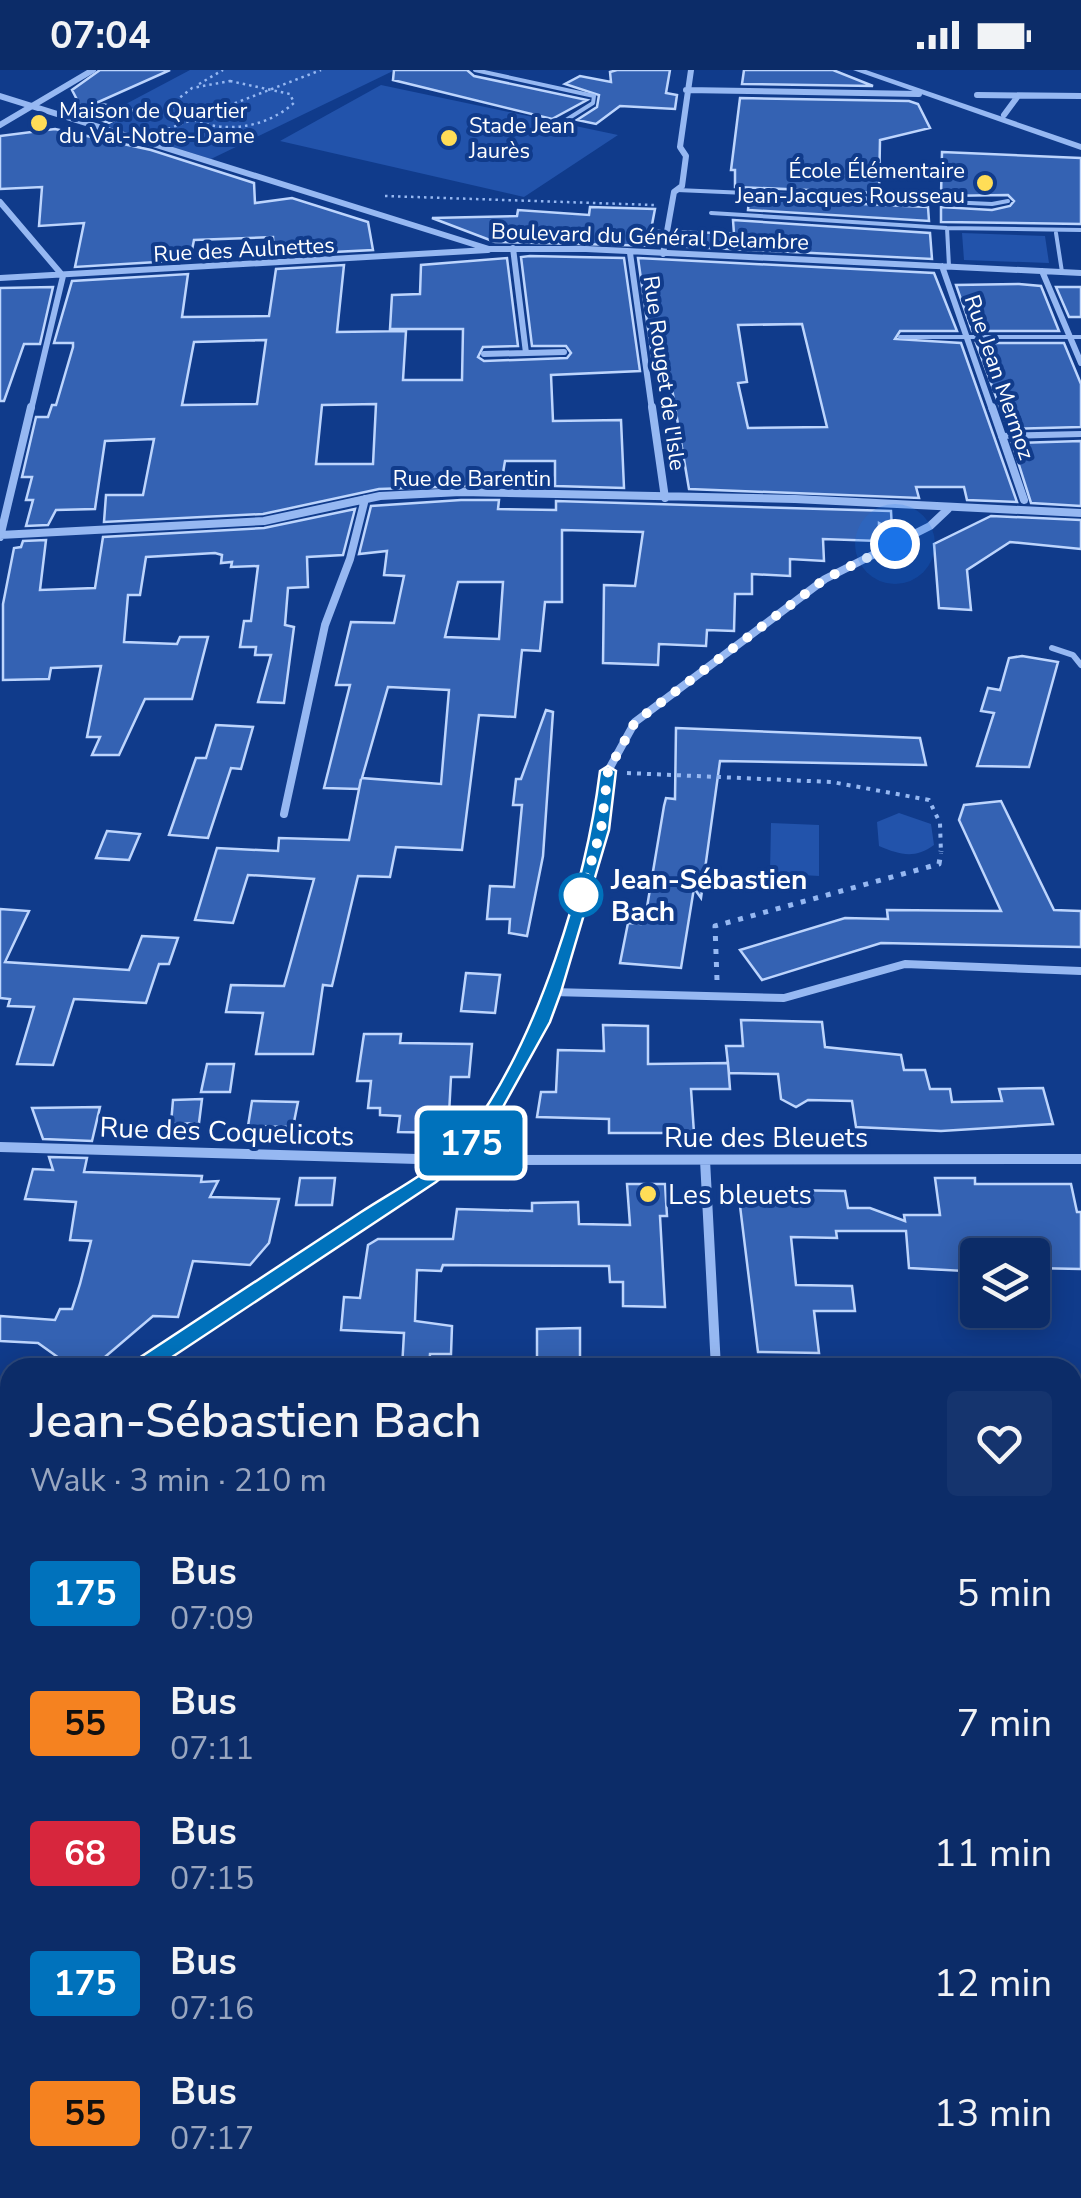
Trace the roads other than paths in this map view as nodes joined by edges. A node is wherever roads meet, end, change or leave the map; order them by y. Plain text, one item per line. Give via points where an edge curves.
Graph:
1 (93, 70) edge
2 (475, 70) edge
3 (691, 70) edge
4 (857, 70) edge
5 (875, 70) edge
6 (686, 90) junction
7 (919, 94) junction
8 (977, 95) dead end
9 (1019, 95) junction
10 (0, 96) edge
11 (1081, 96) edge
12 (32, 106) junction
13 (1004, 115) junction
14 (566, 120) dead end
15 (0, 125) edge
16 (1081, 143) edge
17 (677, 190) junction
18 (1008, 200) dead end
19 (0, 202) edge
20 (711, 213) dead end
21 (947, 228) junction
22 (1081, 230) edge
23 (1056, 233) junction
24 (513, 248) junction
25 (489, 249) junction
26 (630, 253) junction
27 (663, 254) junction
28 (946, 266) junction
29 (1042, 271) junction
30 (1062, 272) junction
31 (1081, 273) edge
32 (62, 276) junction
33 (0, 278) edge
34 (900, 336) dead end
35 (967, 336) junction
36 (1070, 336) junction
37 (1081, 336) edge
38 (564, 352) dead end
39 (526, 353) junction
40 (484, 354) dead end
41 (1081, 363) edge
42 (1081, 434) edge
43 (1001, 436) junction
44 (665, 498) junction
45 (366, 499) junction
46 (1024, 500) dead end
47 (948, 508) junction
48 (1081, 513) edge
49 (0, 536) edge
50 (1052, 648) dead end
51 (1081, 666) edge
52 (284, 814) dead end
53 (1081, 971) edge
54 (552, 992) junction
55 (0, 1147) edge
56 (452, 1160) junction
57 (705, 1160) junction
58 (1081, 1160) edge
59 (155, 1358) edge
60 (715, 1358) edge

1 - 12 street
2 - 14 lane via 594,96
3 - 6 street
4 - 7 street
5 - 13 street
6 - 7 street
6 - 17 street via 680,148 686,156
7 - 16 street
8 - 9 street
9 - 11 street
9 - 13 street
10 - 12 street, Boulevard du Général Delambre
12 - 15 street
12 - 25 street, Boulevard du Général Delambre
13 - 16 street
17 - 18 lane
17 - 27 street
19 - 32 street
20 - 21 lane
21 - 23 lane
21 - 28 lane
22 - 23 lane
23 - 30 lane
24 - 25 street, Boulevard du Général Delambre
24 - 26 street, Boulevard du Général Delambre
24 - 39 street
25 - 32 street, Rue des Aulnettes
26 - 27 street, Boulevard du Général Delambre
26 - 44 street, Rue Rouget de l'Isle
27 - 28 street, Boulevard du Général Delambre
28 - 29 street, Boulevard du Général Delambre
28 - 35 street, Rue Jean Mermoz
29 - 30 street, Boulevard du Général Delambre
29 - 36 street
30 - 31 street, Boulevard du Général Delambre
32 - 33 street, Rue des Aulnettes
32 - 49 street
34 - 35 lane
35 - 36 lane
35 - 43 street, Rue Jean Mermoz
36 - 37 lane
36 - 41 street
38 - 39 street
39 - 40 street
42 - 43 lane
43 - 46 street, Rue Jean Mermoz
44 - 45 street, Rue de Barentin via 460,492
44 - 47 street, Rue de Barentin
45 - 49 street, Rue de Barentin via 264,521
45 - 52 street via 325,626
47 - 48 street, Rue de Barentin
47 - 54 street via 930,526 825,579 635,722 608,771 601,830
50 - 51 lane via 1073,655
53 - 54 lane via 905,964 784,998
54 - 56 street via 476,1138
55 - 56 street, Rue des Coquelicots
56 - 57 street, Rue des Bleuets
56 - 59 street
57 - 58 street, Rue des Bleuets
57 - 60 street

